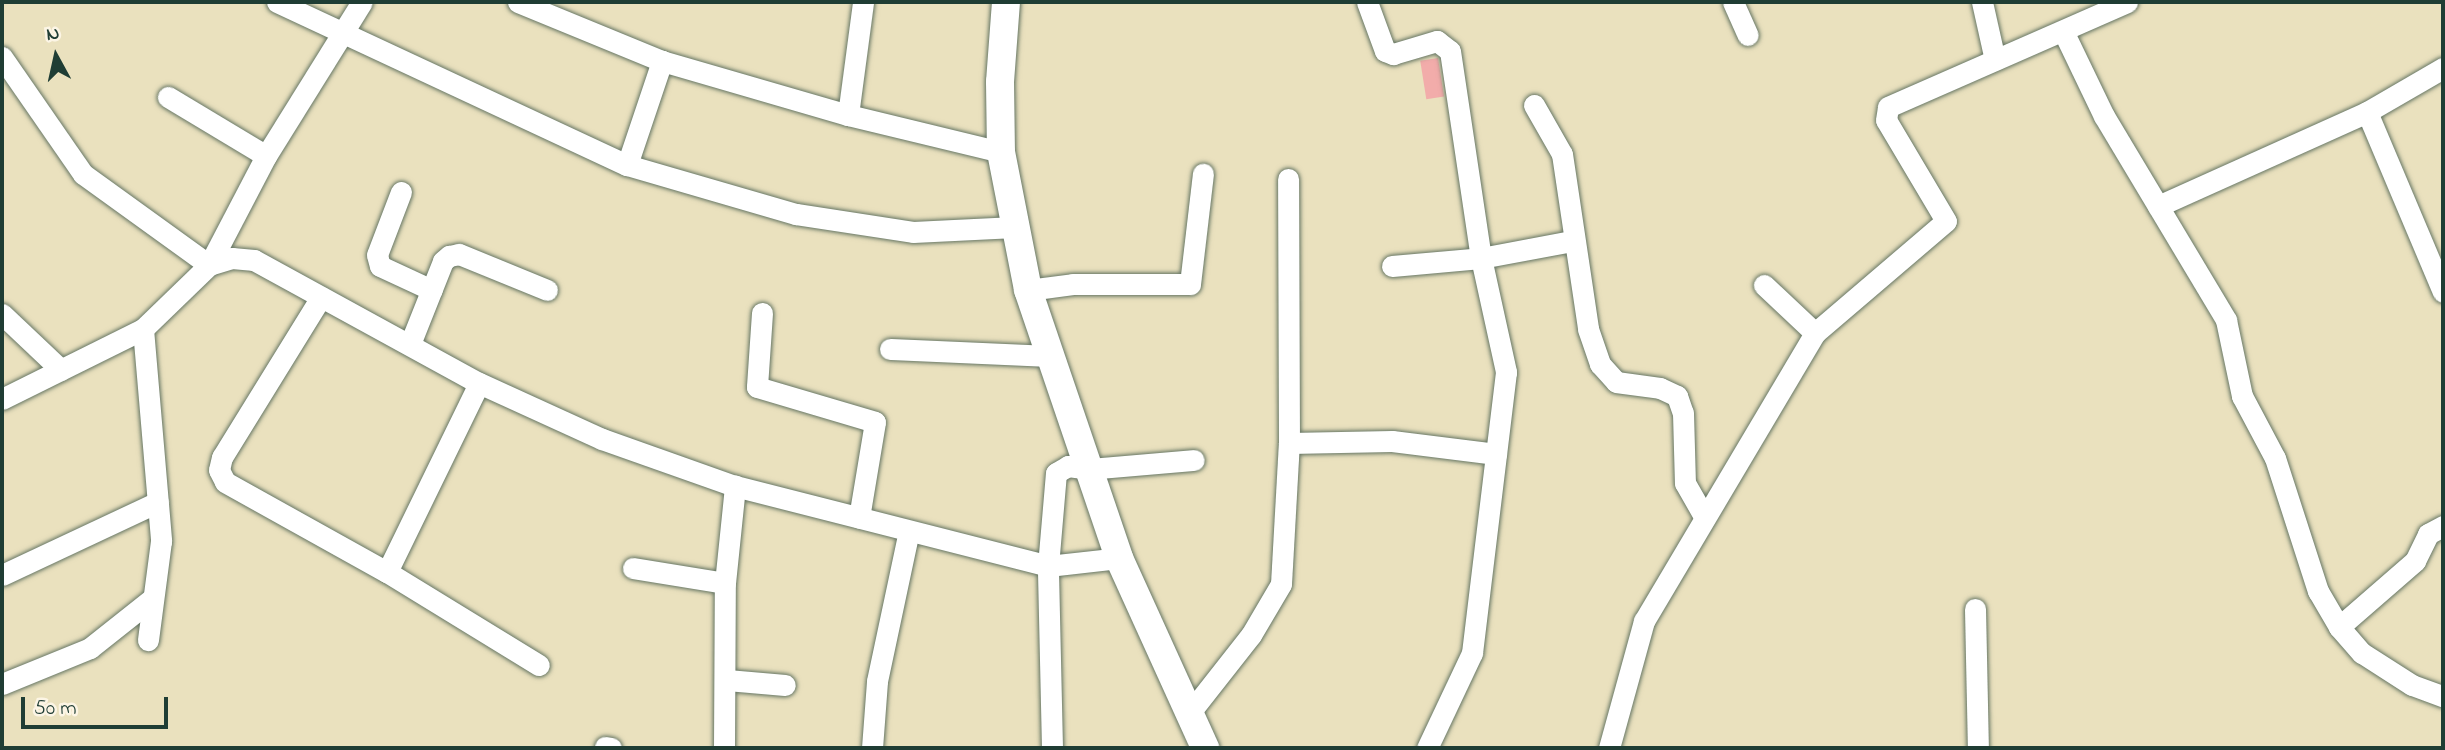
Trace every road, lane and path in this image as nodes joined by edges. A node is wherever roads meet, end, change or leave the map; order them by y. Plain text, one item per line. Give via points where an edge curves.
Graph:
1 (277, 2) edge
2 (362, 2) edge
3 (518, 2) edge
4 (863, 2) edge
5 (1006, 2) edge
6 (1367, 2) edge
7 (1733, 2) edge
8 (1982, 2) edge
9 (2127, 2) edge
10 (2064, 33) junction
11 (340, 34) junction
12 (1748, 35) dead end
13 (2, 57) edge
14 (1995, 60) junction
15 (662, 61) junction
16 (2443, 68) edge
17 (168, 97) dead end
18 (1534, 105) dead end
19 (2367, 112) junction
20 (848, 115) junction
21 (1002, 152) junction
22 (266, 156) junction
23 (627, 165) junction
24 (1203, 174) dead end
25 (1288, 179) dead end
26 (401, 192) dead end
27 (2158, 206) junction
28 (1015, 227) junction
29 (1572, 241) junction
30 (1481, 258) junction
31 (209, 265) junction
32 (1392, 266) dead end
33 (1764, 285) dead end
34 (432, 290) junction
35 (547, 290) dead end
36 (1028, 290) junction
37 (2443, 292) edge
38 (321, 297) junction
39 (762, 313) dead end
40 (2, 314) edge
41 (143, 329) junction
42 (1815, 334) junction
43 (410, 344) junction
44 (890, 349) dead end
45 (1051, 356) junction
46 (61, 370) junction
47 (479, 383) junction
48 (2, 399) edge
49 (1289, 443) junction
50 (1496, 454) junction
51 (1194, 460) dead end
52 (1088, 469) junction
53 (735, 486) junction
54 (158, 502) junction
55 (859, 518) junction
56 (1705, 518) junction
57 (2443, 526) edge
58 (909, 530) junction
59 (1119, 558) junction
60 (1048, 566) junction
61 (633, 568) dead end
62 (387, 572) junction
63 (2, 575) edge
64 (725, 583) junction
65 (153, 598) junction
66 (1975, 609) dead end
67 (2339, 627) junction
68 (148, 640) dead end
69 (539, 665) dead end
70 (727, 680) junction
71 (2, 684) edge
72 (785, 685) dead end
73 (2443, 696) edge
74 (1188, 715) junction
75 (724, 748) edge
76 (872, 748) edge
77 (1052, 748) edge
78 (1205, 748) edge
79 (1427, 748) edge
80 (1609, 748) edge
81 (1978, 748) edge

1 - 11 street
2 - 11 street
3 - 15 street
4 - 20 street
5 - 21 main road via 1000,82
6 - 30 street via 1385,51 1393,54 1437,41 1450,51
7 - 12 street
8 - 14 street
9 - 10 street
10 - 14 street
10 - 27 street via 2104,116
11 - 22 street
11 - 23 street
13 - 31 street via 83,174
14 - 42 street via 1888,107 1886,120 1946,221
15 - 20 street
15 - 23 street
16 - 19 street
17 - 22 street
18 - 29 street via 1562,154
19 - 27 street
19 - 37 street
20 - 21 street
21 - 28 main road
22 - 31 street
23 - 28 street via 796,214 913,232
24 - 36 street via 1190,284 1073,284
25 - 49 street
26 - 34 street via 377,255 380,267
27 - 67 street via 2226,320 2242,396 2275,458 2318,591
28 - 36 main road
29 - 30 street
29 - 56 street via 1588,329 1600,364 1616,382 1660,388 1677,396 1684,413 1685,483
30 - 32 street
30 - 50 street via 1506,372
31 - 38 street via 232,258 254,260
31 - 41 street
33 - 42 street
34 - 35 street via 443,261 458,254
34 - 43 street
36 - 45 main road
38 - 43 street
38 - 62 street via 222,457 219,470 225,482
39 - 55 street via 757,387 876,422
40 - 46 street
41 - 46 street
41 - 54 street
42 - 56 street
43 - 47 street
44 - 45 street
45 - 52 main road
46 - 48 street
47 - 53 street via 601,439
47 - 62 street
49 - 50 street via 1392,441
49 - 74 street via 1281,584 1251,635
50 - 79 street via 1472,653
51 - 52 street
52 - 59 main road
52 - 60 street via 1068,466 1056,473
53 - 55 street
53 - 64 street
54 - 63 street
54 - 65 street via 161,541
55 - 58 street
56 - 80 street via 1644,621
57 - 67 street via 2428,534 2415,561
58 - 60 street
58 - 76 street via 877,681
59 - 60 street
59 - 74 main road
60 - 77 street
61 - 64 street
62 - 69 street
64 - 70 street
65 - 68 street
65 - 71 street via 90,648
66 - 81 street
67 - 73 street via 2362,653 2412,685
70 - 72 street
70 - 75 street
74 - 78 main road

